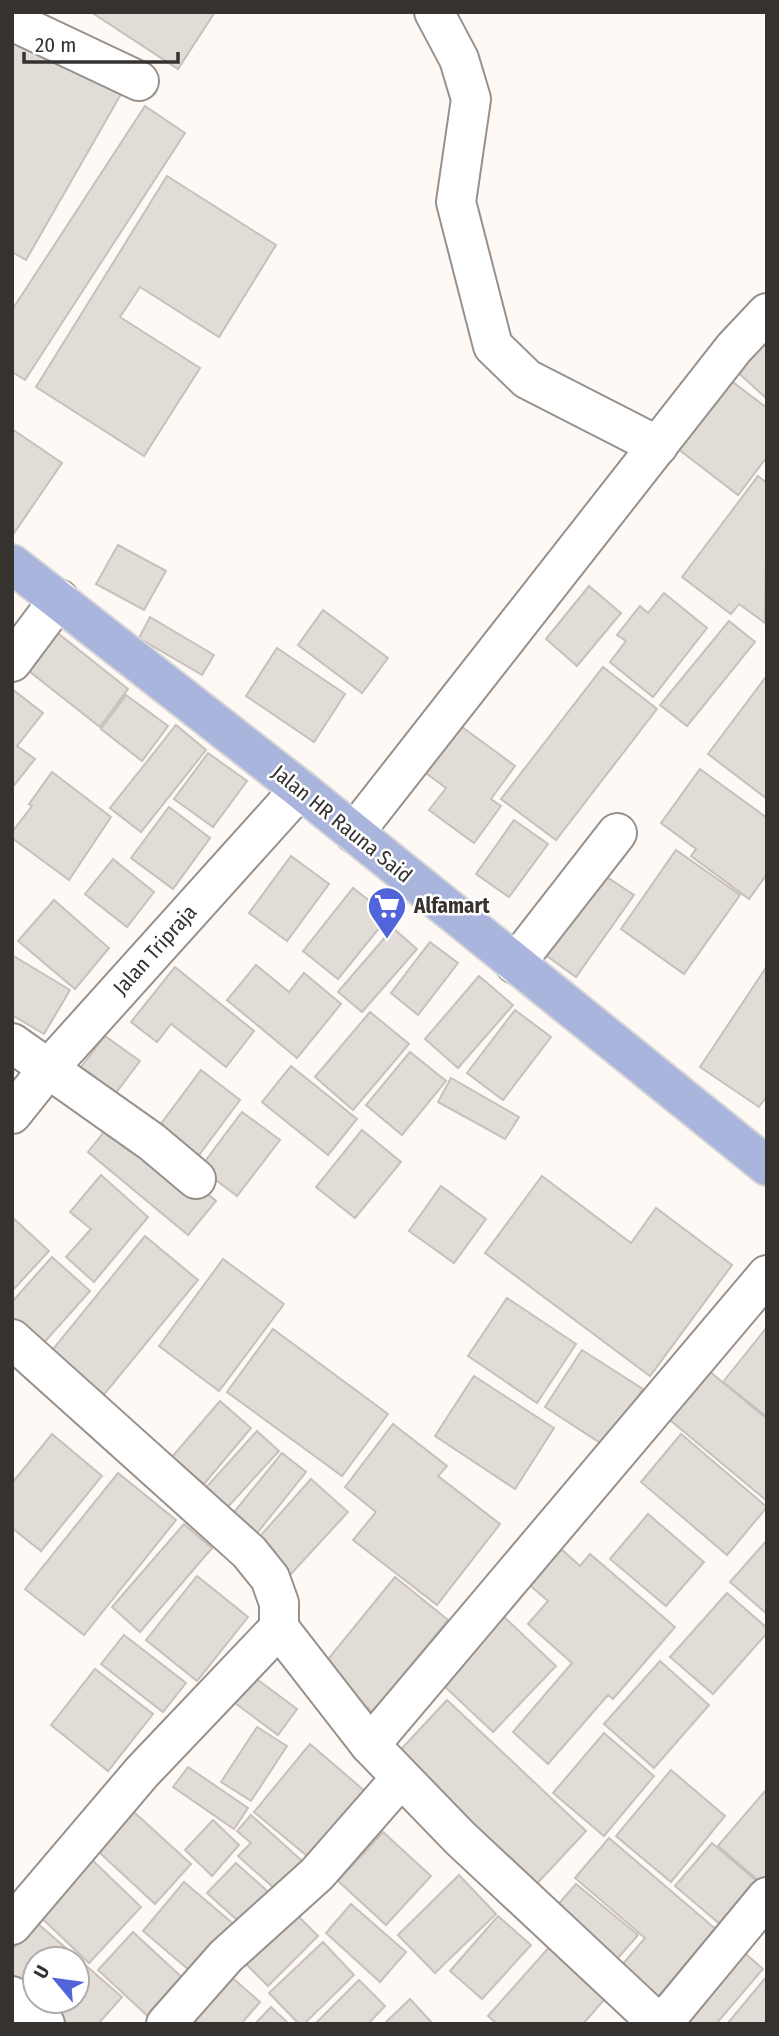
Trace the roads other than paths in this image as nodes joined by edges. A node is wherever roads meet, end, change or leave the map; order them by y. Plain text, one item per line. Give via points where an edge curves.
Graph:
1 (434, 12) edge
2 (12, 22) edge
3 (139, 81) dead end
4 (767, 313) edge
5 (658, 446) junction
6 (12, 564) edge
7 (59, 599) junction
8 (12, 662) edge
9 (300, 789) junction
10 (354, 833) junction
11 (617, 833) dead end
12 (515, 964) junction
13 (12, 1043) edge
14 (48, 1069) junction
15 (12, 1114) edge
16 (767, 1166) edge
17 (196, 1179) dead end
18 (767, 1275) edge
19 (12, 1339) edge
20 (279, 1628) junction
21 (370, 1745) junction
22 (401, 1778) junction
23 (767, 1897) edge
24 (12, 1925) edge
25 (12, 1996) edge
26 (45, 2024) edge
27 (166, 2024) edge
28 (660, 2024) edge

1 - 5 street via 458,59 471,99 456,202 494,346 527,379
2 - 3 street
4 - 5 street
5 - 10 street
6 - 7 main road, Jalan HR Rauna Said
7 - 8 street
7 - 9 main road, Jalan HR Rauna Said
9 - 10 main road, Jalan HR Rauna Said
9 - 14 street, Jalan Tripraja
10 - 12 main road, Jalan HR Rauna Said
11 - 12 street
12 - 16 main road, Jalan HR Rauna Said
13 - 14 street
14 - 15 street, Jalan Tripraja
14 - 17 street
18 - 21 street
19 - 20 street via 249,1552 270,1578 279,1603
20 - 21 street
20 - 24 street via 142,1772
21 - 22 street
22 - 27 street via 317,1874 226,1956
22 - 28 street
23 - 28 street
25 - 26 street

